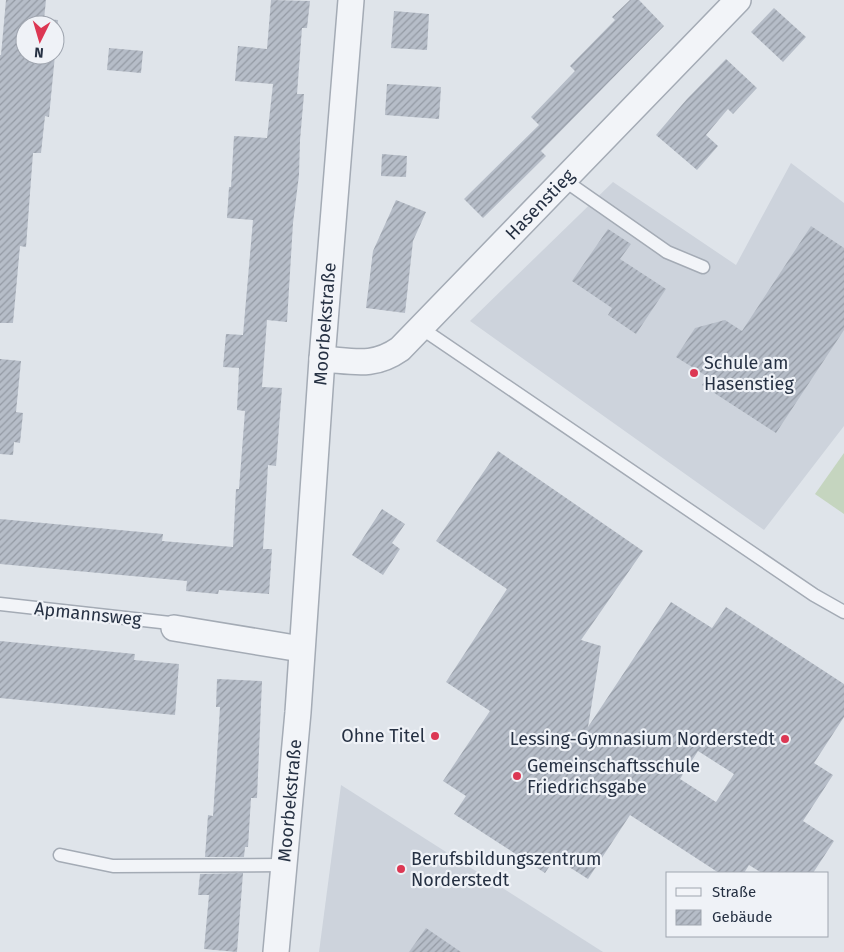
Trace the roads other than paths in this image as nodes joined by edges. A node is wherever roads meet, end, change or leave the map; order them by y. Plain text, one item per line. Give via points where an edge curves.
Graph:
1 (351, 0) edge
2 (738, 0) edge
3 (564, 180) junction
4 (703, 267) dead end
5 (421, 328) junction
6 (322, 359) junction
7 (0, 604) edge
8 (844, 612) edge
9 (174, 628) joint
10 (301, 649) junction
11 (60, 855) dead end
12 (283, 865) junction
13 (276, 952) edge

1 - 6 street, Moorbekstraße
2 - 3 street, Hasenstieg
3 - 4 lane via 667,252
3 - 5 street, Hasenstieg
5 - 6 street, Hasenstieg via 400,349 380,360
5 - 8 lane via 814,595
6 - 10 street, Moorbekstraße
7 - 9 lane, Apmannsweg via 170,623
9 - 10 street
10 - 12 street, Moorbekstraße
11 - 12 lane via 113,866
12 - 13 street, Moorbekstraße

